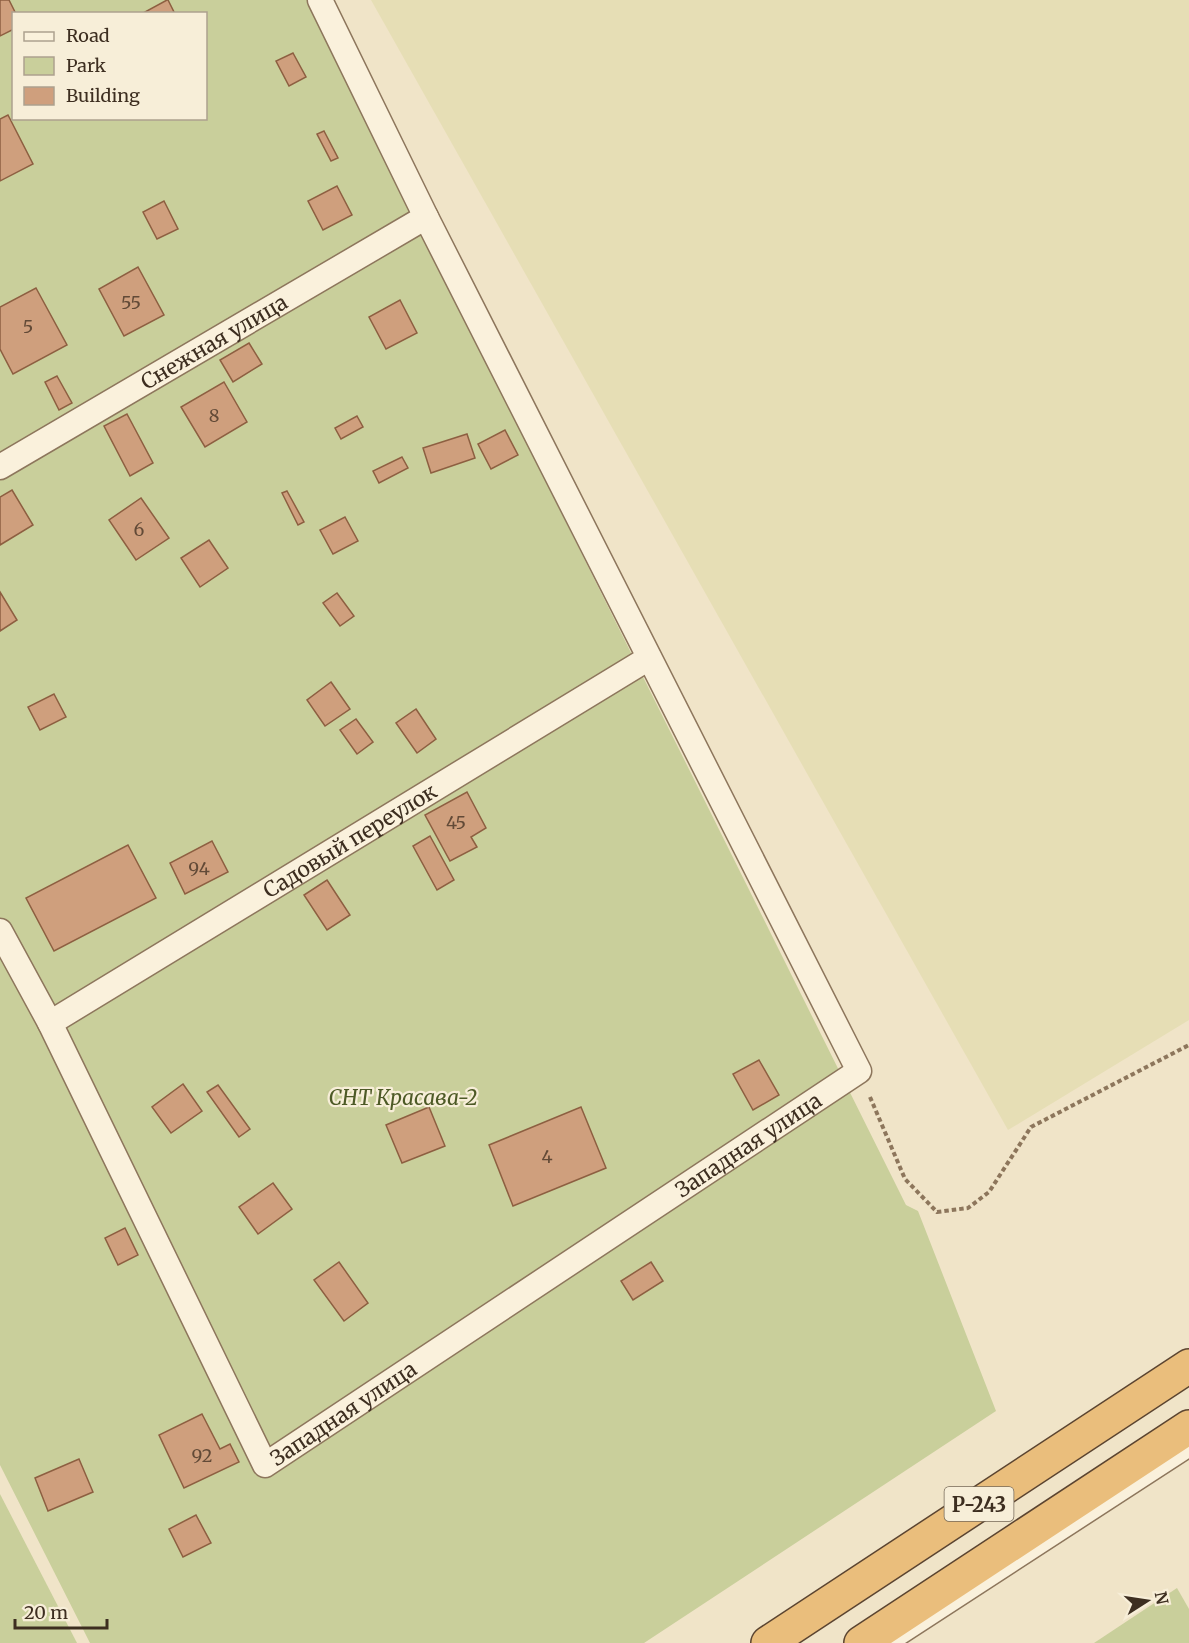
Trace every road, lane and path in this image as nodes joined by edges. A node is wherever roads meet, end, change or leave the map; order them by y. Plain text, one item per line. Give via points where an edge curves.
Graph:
1 (320, 0) edge
2 (426, 217) junction
3 (0, 467) edge
4 (649, 658) junction
5 (0, 931) edge
6 (50, 1023) junction
7 (1189, 1045) edge
8 (859, 1071) junction
9 (1189, 1365) edge
10 (1189, 1427) edge
11 (1189, 1451) edge
12 (768, 1643) edge
13 (861, 1643) edge
14 (894, 1643) edge

1 - 2 street
2 - 3 street, Снежная улица
2 - 4 street
4 - 6 street, Садовый переулок
4 - 8 street
5 - 6 street, Западная улица
6 - 8 street, Западная улица via 265,1465
7 - 8 path via 1031,1127 989,1192 968,1208 937,1212 905,1179
9 - 12 highway, Р-243
10 - 13 highway, Р-243
11 - 14 lane

